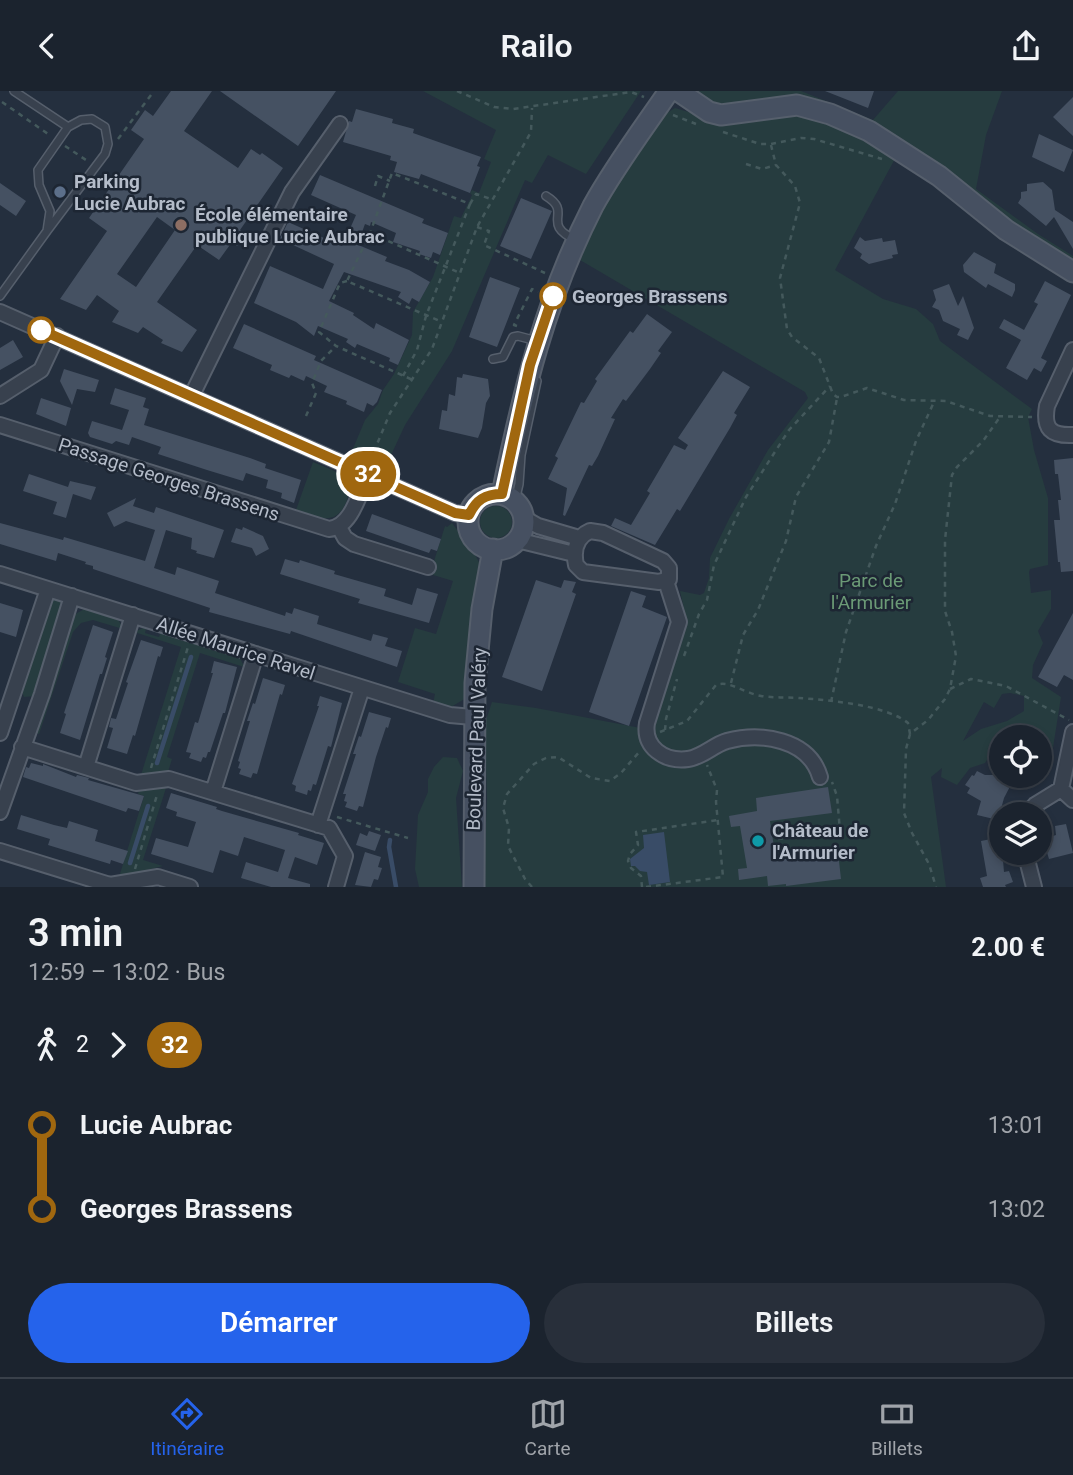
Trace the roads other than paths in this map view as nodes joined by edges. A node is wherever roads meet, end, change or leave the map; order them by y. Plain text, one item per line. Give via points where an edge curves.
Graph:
1 (14, 91) edge
2 (669, 91) edge
3 (678, 91) edge
4 (340, 124) dead end
5 (68, 127) junction
6 (546, 196) dead end
7 (47, 231) junction
8 (577, 240) junction
9 (1073, 272) edge
10 (0, 296) edge
11 (0, 312) edge
12 (57, 336) junction
13 (537, 344) junction
14 (1073, 350) edge
15 (493, 359) dead end
16 (192, 395) junction
17 (0, 396) edge
18 (0, 425) edge
19 (1073, 435) edge
20 (368, 474) junction
21 (514, 504) junction
22 (469, 515) junction
23 (339, 527) junction
24 (579, 538) junction
25 (517, 540) junction
26 (493, 549) junction
27 (574, 554) junction
28 (428, 567) dead end
29 (0, 573) edge
30 (666, 581) junction
31 (48, 589) junction
32 (72, 596) junction
33 (133, 615) junction
34 (256, 654) junction
35 (362, 688) junction
36 (4, 712) edge
37 (473, 717) junction
38 (31, 721) junction
39 (1073, 732) edge
40 (0, 733) edge
41 (22, 747) junction
42 (86, 767) junction
43 (824, 775) road end
44 (1061, 789) junction
45 (213, 792) junction
46 (1073, 800) edge
47 (1038, 802) edge
48 (0, 812) edge
49 (320, 820) junction
50 (0, 851) edge
51 (1028, 865) edge
52 (190, 887) edge
53 (336, 887) edge
54 (474, 887) edge
55 (1034, 887) edge

1 - 5 lane
2 - 8 street via 652,103
3 - 9 street via 721,115 797,105 869,131 939,176 1006,230
4 - 16 street via 292,193
5 - 7 lane via 38,170 50,211
5 - 7 lane via 81,120 99,122 107,134 105,154
6 - 8 lane via 558,208 560,231
7 - 10 lane
8 - 13 street
11 - 12 street
12 - 16 street
12 - 17 street via 41,370
13 - 15 lane via 513,337 503,358
13 - 21 street
14 - 19 street via 1046,416 1053,433
16 - 20 street
18 - 23 street, Passage Georges Brassens via 319,527
20 - 22 street
20 - 23 street
21 - 22 street via 491,494 481,498
21 - 24 street via 538,526
21 - 25 street via 523,530
22 - 26 street via 473,538
23 - 28 street via 354,544
24 - 27 street
24 - 30 street via 595,531 663,562 670,572
25 - 26 street
25 - 27 street
26 - 37 street, Boulevard Paul Valéry via 482,609
27 - 30 street via 583,572
29 - 31 street, Allée Maurice Ravel
30 - 43 street via 679,622 644,746 680,759 704,754 721,743 755,737 783,741 809,757
31 - 32 street, Allée Maurice Ravel
31 - 36 street
32 - 33 street, Allée Maurice Ravel
32 - 38 street
33 - 34 street, Allée Maurice Ravel
33 - 42 street
34 - 35 street, Allée Maurice Ravel
34 - 45 street
35 - 37 street, Allée Maurice Ravel via 450,715
35 - 49 street
36 - 38 street
36 - 40 street
37 - 54 street, Boulevard Paul Valéry
38 - 41 street
39 - 44 street
41 - 42 street
41 - 48 street
42 - 45 street via 136,783 169,779
44 - 46 street
44 - 47 street
45 - 49 street
49 - 53 street via 344,854
50 - 52 street via 110,885 158,877
51 - 55 street

